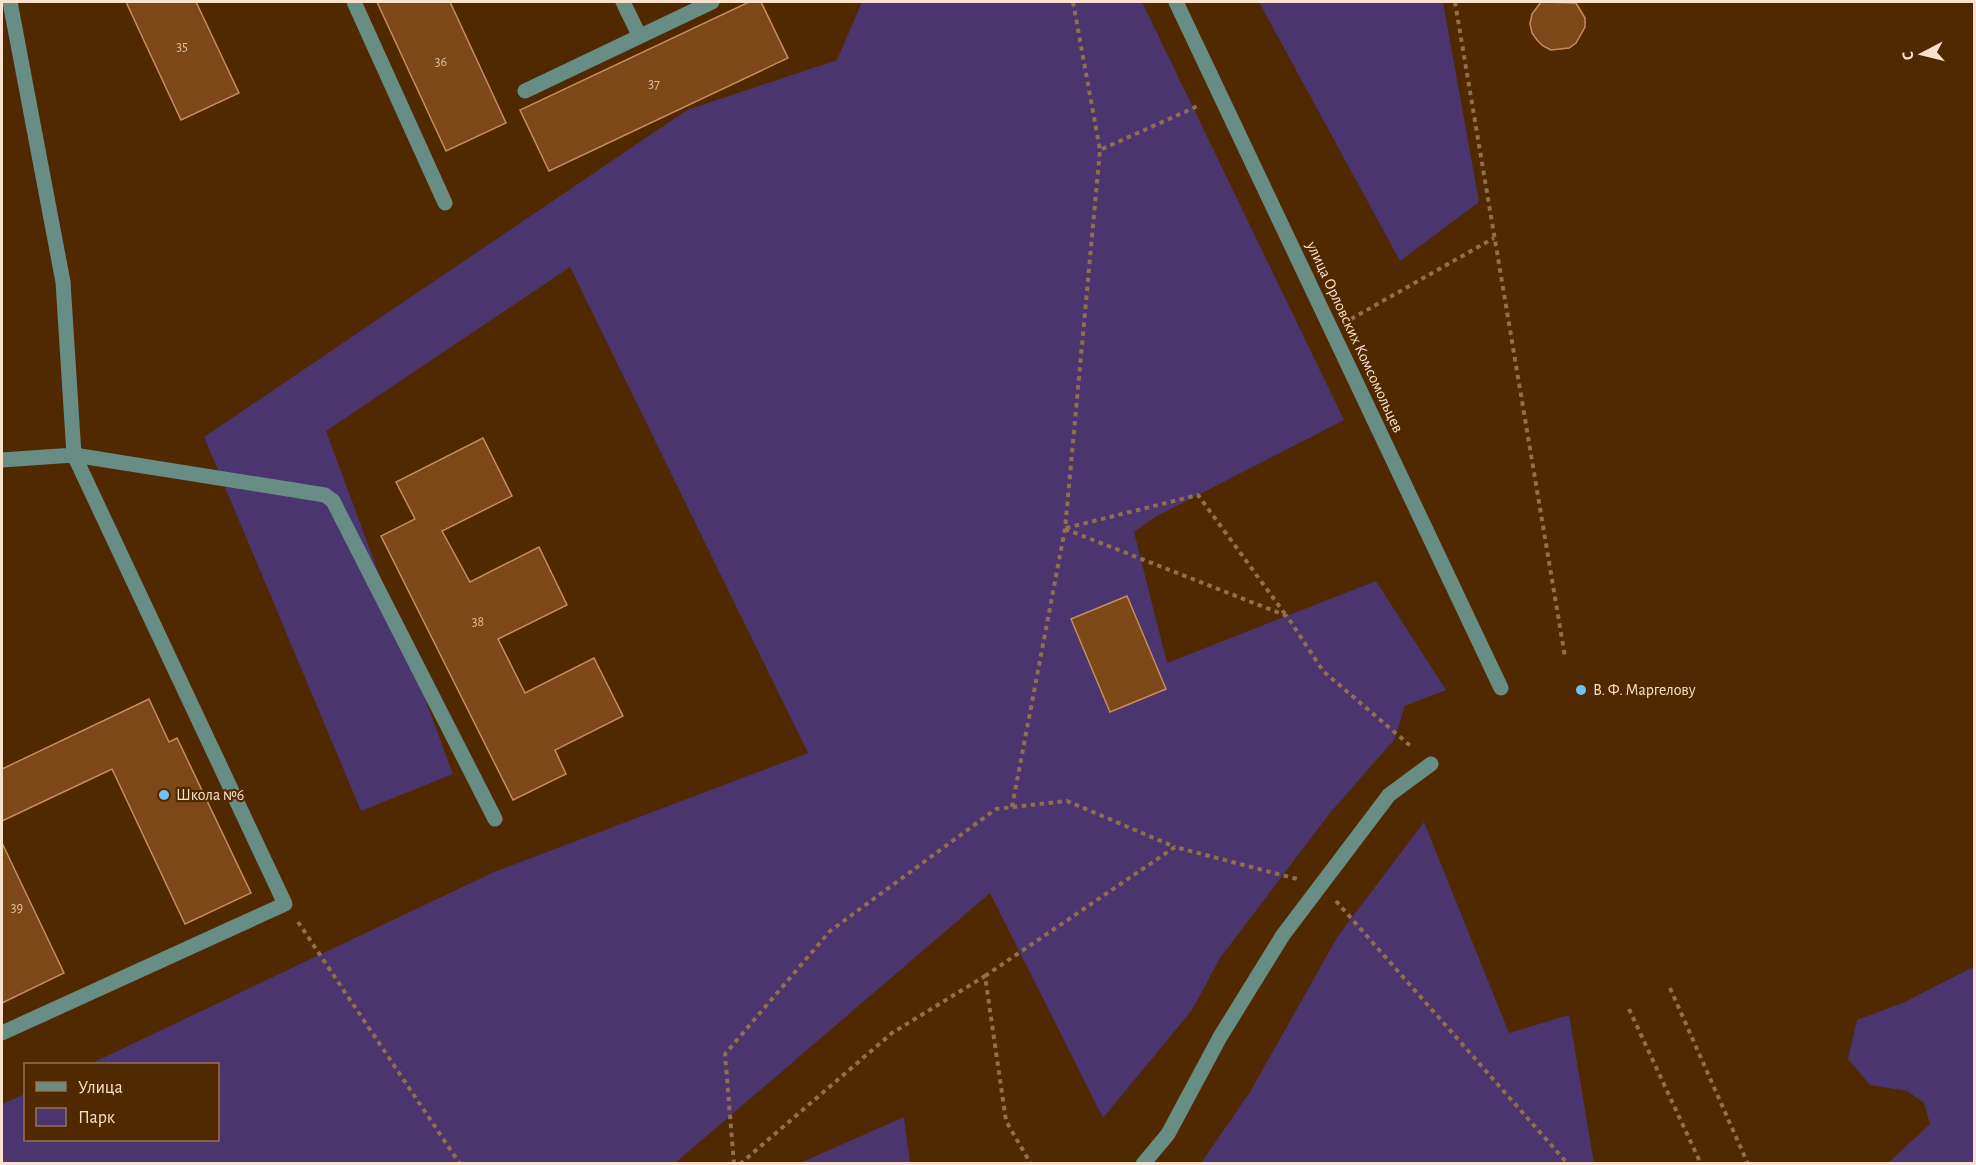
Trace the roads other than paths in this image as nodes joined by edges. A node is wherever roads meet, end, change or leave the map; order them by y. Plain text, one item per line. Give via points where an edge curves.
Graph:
1 (10, 2) edge
2 (354, 2) edge
3 (622, 2) edge
4 (712, 2) edge
5 (1176, 2) edge
6 (639, 35) junction
7 (525, 91) dead end
8 (444, 203) dead end
9 (74, 455) junction
10 (2, 460) edge
11 (1501, 688) dead end
12 (1431, 764) road end
13 (495, 819) dead end
14 (2, 1033) edge
15 (1143, 1164) edge

1 - 9 street via 63,282
2 - 8 street
3 - 6 street
4 - 6 street
5 - 11 street, улица Орловских Комсомольцев
6 - 7 street
9 - 10 street
9 - 13 street via 325,495 333,501
9 - 14 street via 285,904
12 - 15 street via 1389,795 1283,935 1220,1037 1168,1134

